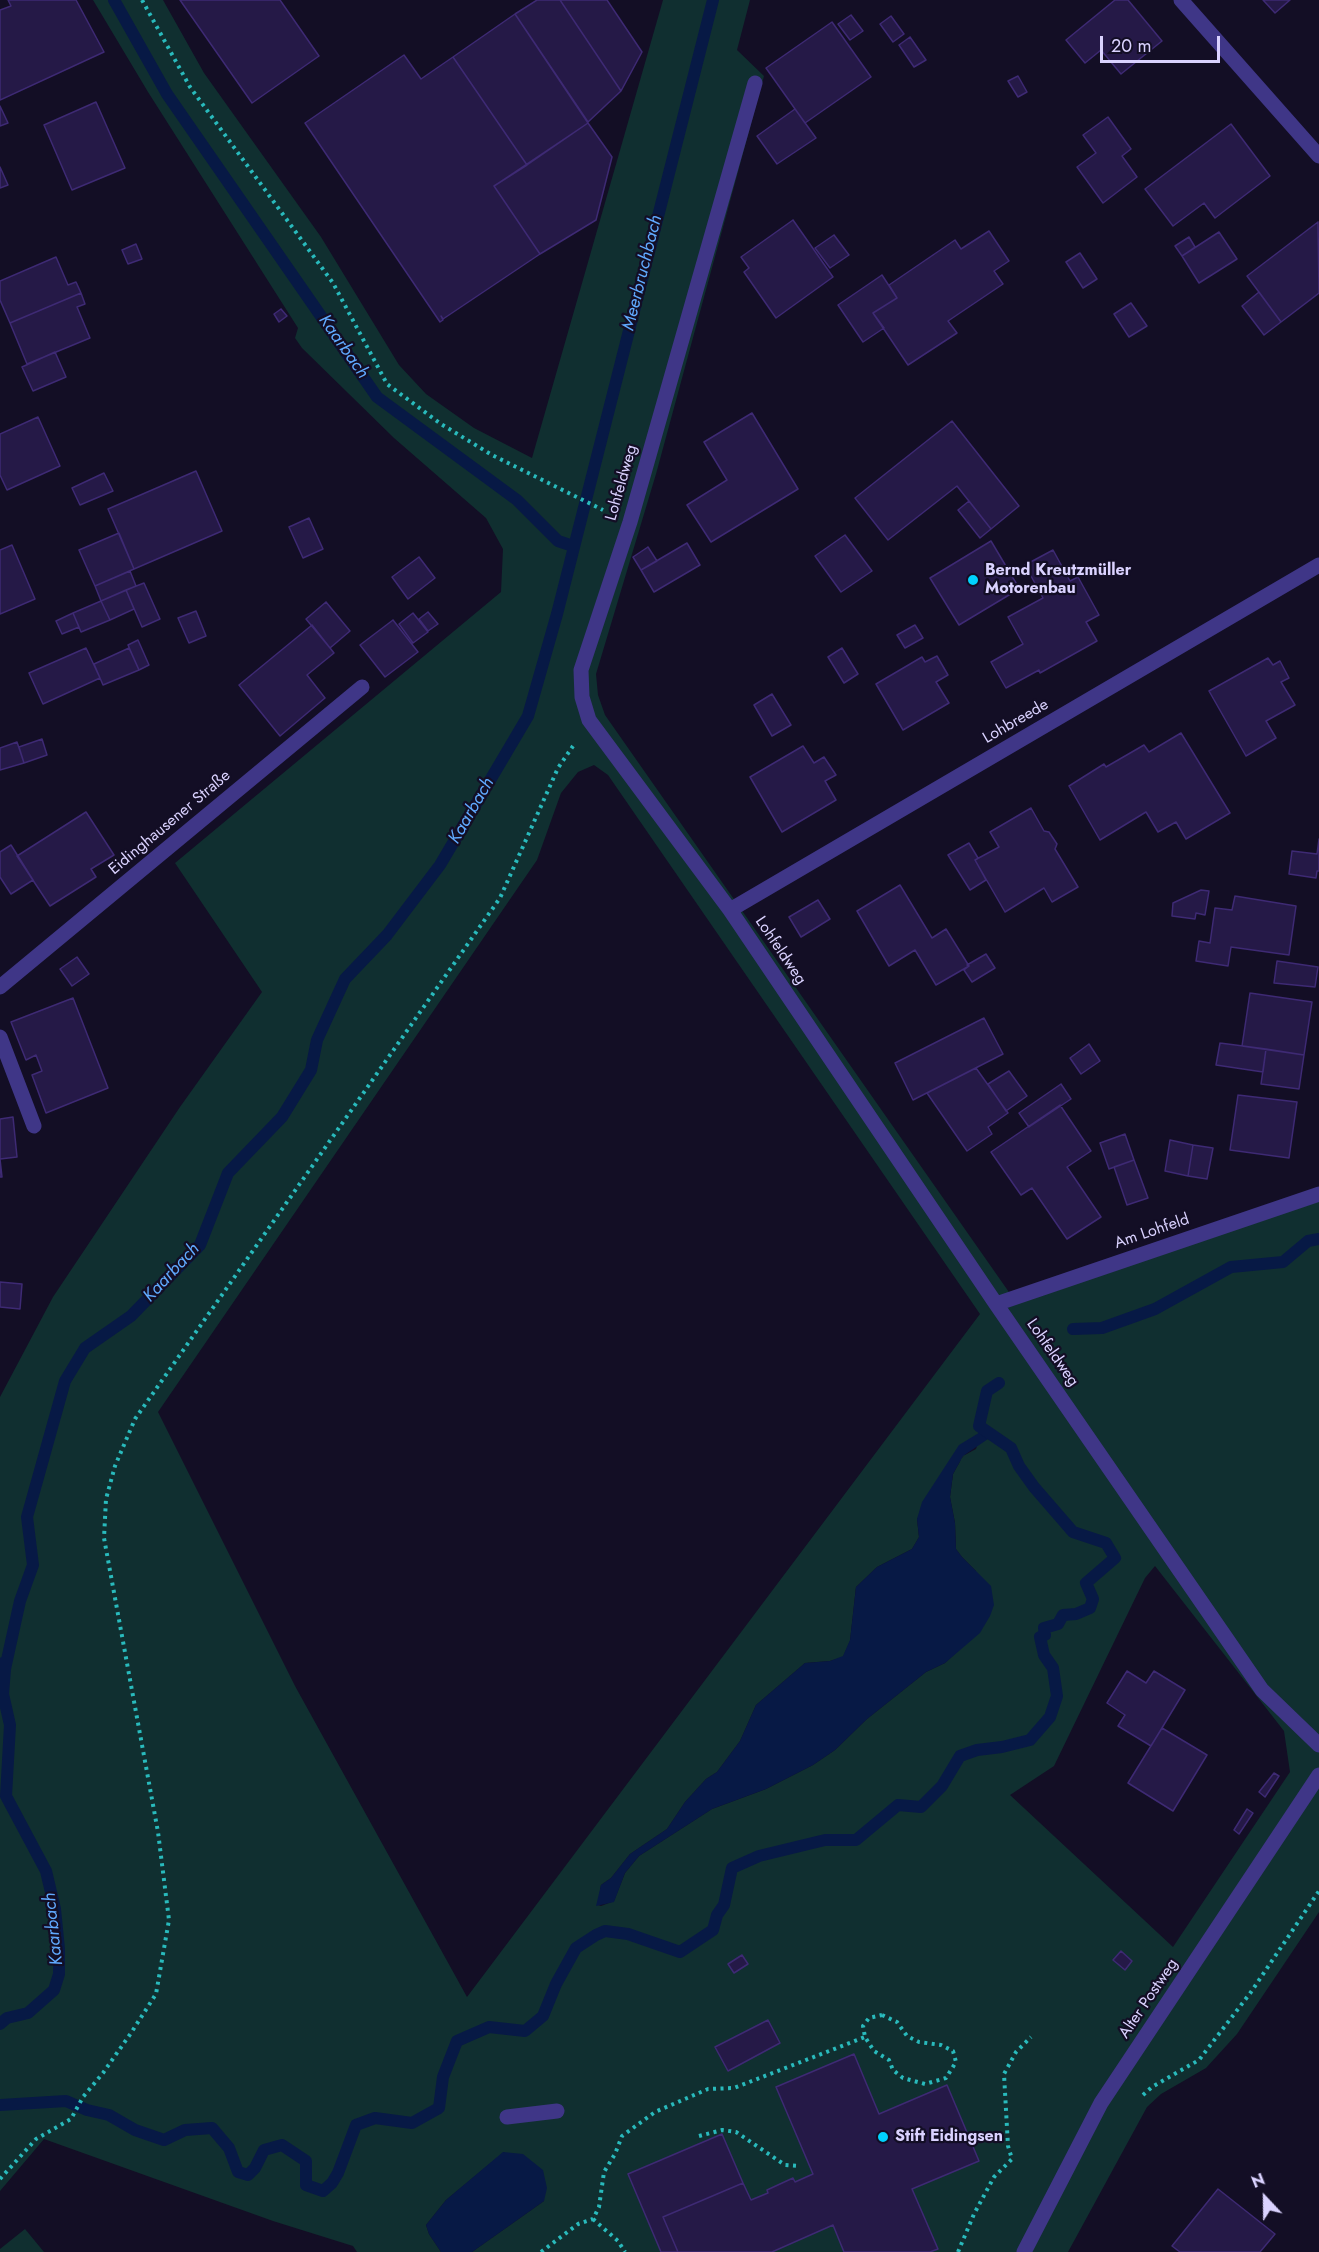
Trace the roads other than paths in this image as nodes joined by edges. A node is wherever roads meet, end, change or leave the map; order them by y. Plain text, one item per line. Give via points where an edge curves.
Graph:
1 (1181, 0) edge
2 (755, 82) dead end
3 (1319, 156) edge
4 (1319, 565) edge
5 (362, 687) dead end
6 (730, 910) junction
7 (0, 987) edge
8 (0, 1037) edge
9 (34, 1126) dead end
10 (1319, 1194) edge
11 (996, 1304) junction
12 (1319, 1745) edge
13 (1319, 1775) edge
14 (558, 2111) dead end
15 (507, 2117) dead end
16 (1024, 2252) edge

1 - 3 street
2 - 6 street, Lohfeldweg via 630,522 581,670 582,697 589,720
4 - 6 street, Lohbreede
5 - 7 street, Eidinghausener Straße
6 - 11 street, Lohfeldweg
8 - 9 street
10 - 11 street, Am Lohfeld
11 - 12 street, Lohfeldweg via 1262,1690
13 - 16 street, Alter Postweg via 1101,2103
14 - 15 street

